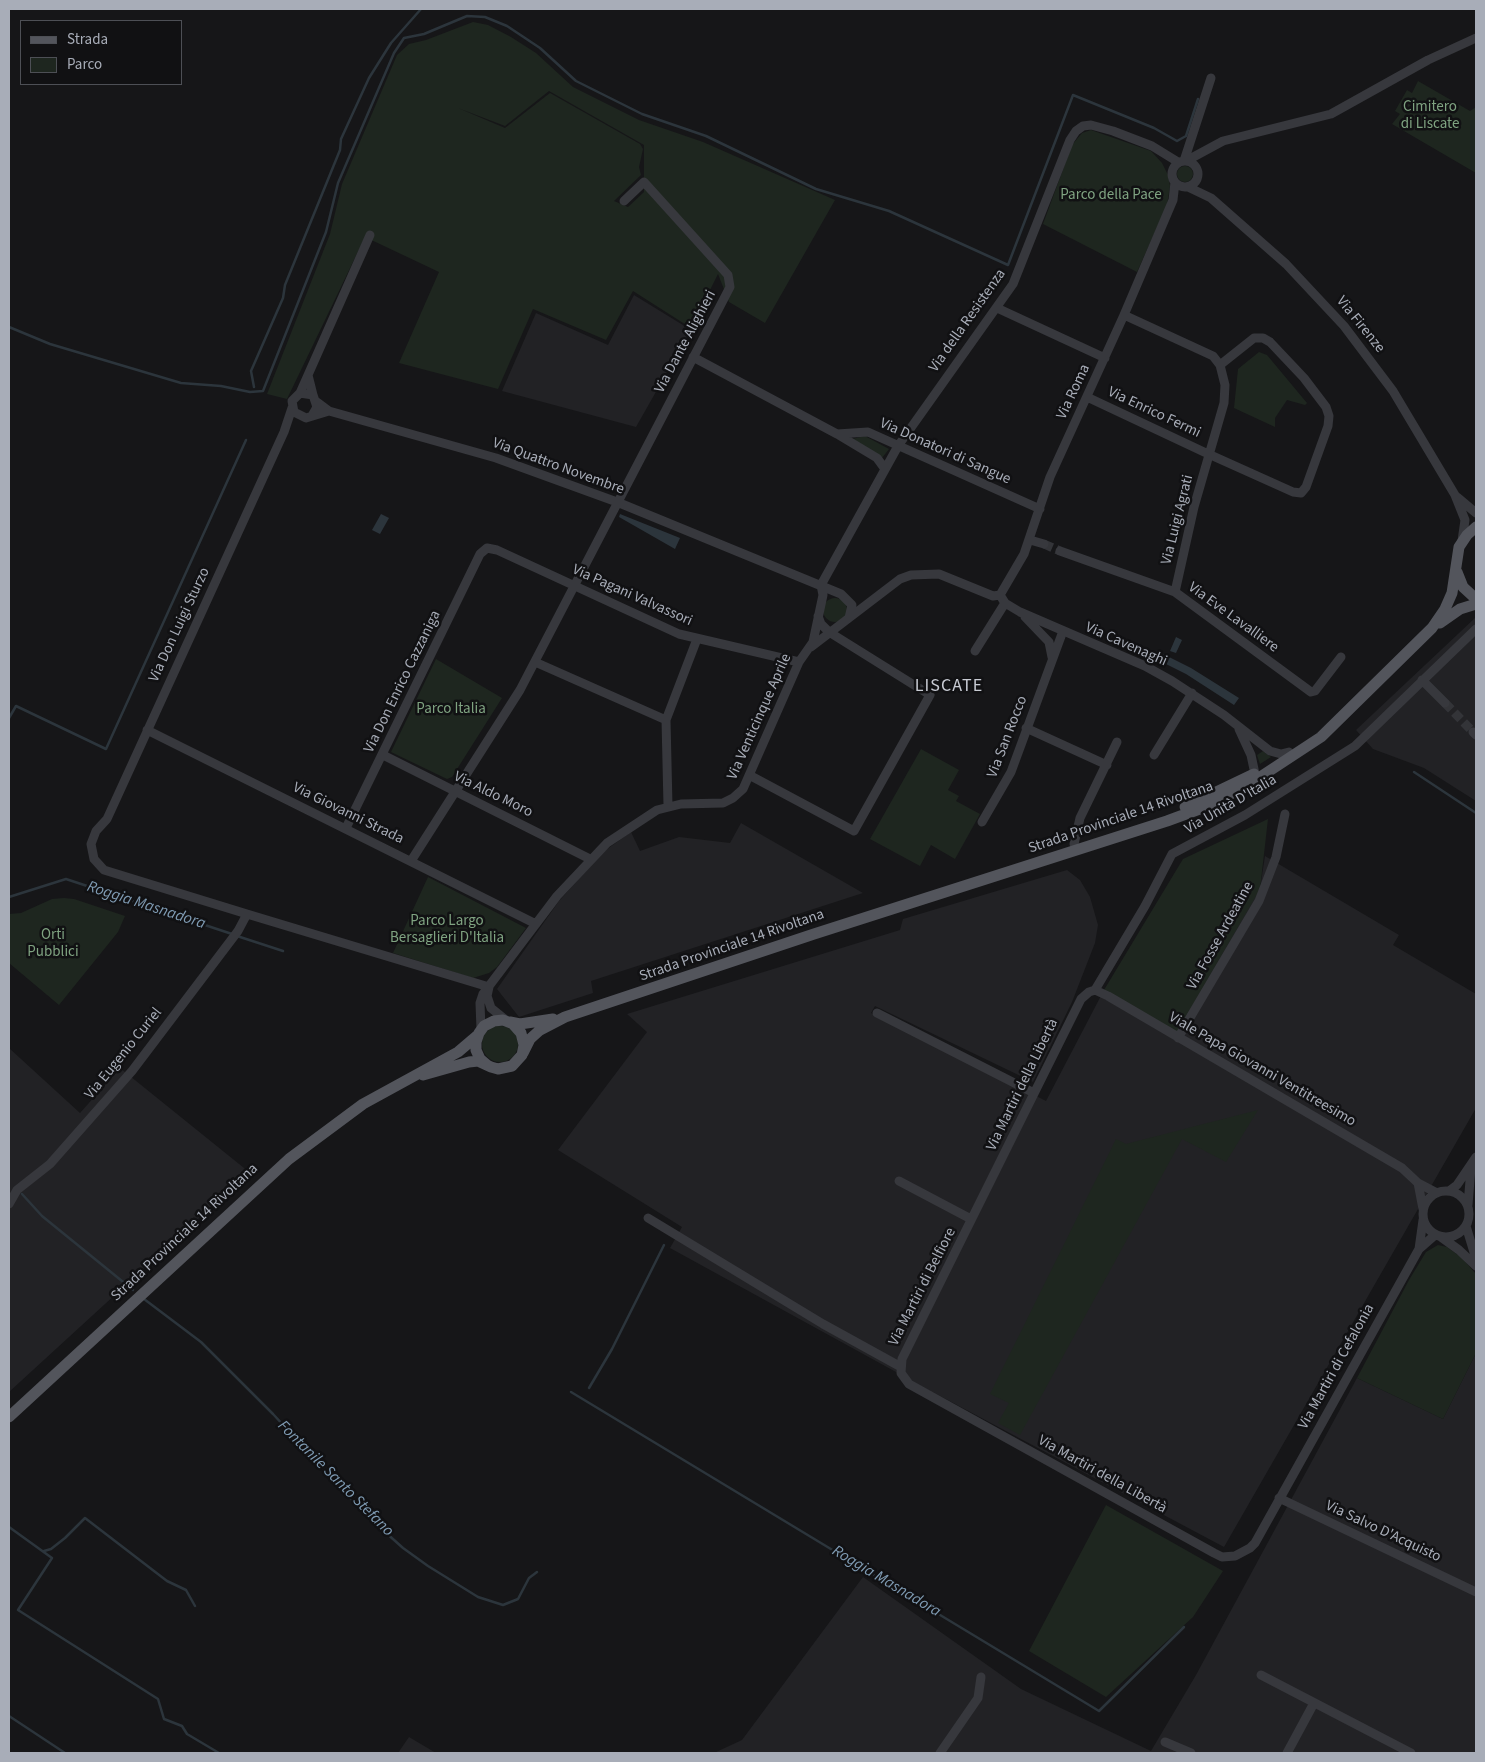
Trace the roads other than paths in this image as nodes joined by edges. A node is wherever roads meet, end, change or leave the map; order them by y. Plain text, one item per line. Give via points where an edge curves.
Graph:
1 (1476, 38) edge
2 (1211, 78) dead end
3 (1208, 149) junction
4 (1160, 152) junction
5 (1183, 161) junction
6 (1172, 172) junction
7 (1197, 174) junction
8 (1175, 182) junction
9 (1187, 187) junction
10 (1211, 198) junction
11 (1173, 200) junction
12 (624, 201) dead end
13 (370, 235) dead end
14 (997, 308) junction
15 (1124, 315) junction
16 (693, 357) junction
17 (1105, 358) junction
18 (1220, 365) junction
19 (308, 375) junction
20 (300, 393) junction
21 (1087, 397) junction
22 (315, 399) junction
23 (292, 408) junction
24 (329, 411) junction
25 (313, 414) junction
26 (301, 417) junction
27 (284, 432) junction
28 (837, 434) junction
29 (898, 446) junction
30 (1208, 454) junction
31 (885, 469) junction
32 (1455, 495) junction
33 (617, 502) junction
34 (1040, 509) junction
35 (1476, 513) edge
36 (1476, 527) edge
37 (1030, 540) junction
38 (1461, 543) junction
39 (1044, 544) tunnel mouth
40 (487, 548) joint
41 (1060, 551) tunnel mouth
42 (1456, 566) junction
43 (821, 585) junction
44 (574, 586) junction
45 (835, 592) junction
46 (1174, 592) junction
47 (845, 596) junction
48 (1002, 599) junction
49 (1476, 599) edge
50 (821, 600) junction
51 (869, 603) junction
52 (1476, 604) edge
53 (1020, 612) junction
54 (818, 617) junction
55 (849, 618) junction
56 (839, 625) junction
57 (1432, 628) junction
58 (1476, 629) edge
59 (1062, 631) junction
60 (830, 632) junction
61 (698, 639) junction
62 (808, 649) junction
63 (975, 651) dead end
64 (1340, 657) dead end
65 (1052, 658) junction
66 (535, 662) junction
67 (799, 662) junction
68 (1422, 680) junction
69 (1192, 693) junction
70 (1445, 703) tunnel mouth
71 (1351, 708) junction
72 (666, 720) junction
73 (1238, 727) junction
74 (1026, 728) junction
75 (147, 730) junction
76 (1117, 742) dead end
77 (1289, 752) junction
78 (383, 755) junction
79 (1154, 755) dead end
80 (1106, 765) junction
81 (1255, 774) junction
82 (751, 776) junction
83 (455, 791) junction
84 (668, 806) junction
85 (1285, 814) dead end
86 (982, 822) dead end
87 (346, 828) junction
88 (1074, 844) junction
89 (590, 859) junction
90 (411, 861) junction
91 (908, 905) junction
92 (248, 914) junction
93 (536, 924) junction
94 (489, 987) junction
95 (1092, 991) junction
96 (877, 1012) dead end
97 (565, 1017) junction
98 (508, 1022) junction
99 (479, 1032) junction
100 (1178, 1038) junction
101 (522, 1053) junction
102 (488, 1065) junction
103 (394, 1086) junction
104 (1034, 1093) junction
105 (1476, 1157) edge
106 (1471, 1168) junction
107 (899, 1181) dead end
108 (1418, 1183) junction
109 (1449, 1191) junction
110 (1437, 1193) junction
111 (9, 1201) edge
112 (1468, 1205) junction
113 (1423, 1214) junction
114 (648, 1218) dead end
115 (972, 1219) junction
116 (1466, 1226) junction
117 (1438, 1236) junction
118 (1418, 1249) junction
119 (1476, 1260) edge
120 (1476, 1266) edge
121 (901, 1367) junction
122 (9, 1417) edge
123 (1279, 1498) junction
124 (1476, 1592) edge
125 (1261, 1675) dead end
126 (981, 1677) dead end
127 (1314, 1703) junction
128 (1164, 1742) dead end
129 (940, 1753) edge
130 (1191, 1753) edge
131 (1287, 1753) edge
132 (1411, 1753) edge

1 - 3 street via 1428,60 1331,114 1223,141
2 - 5 street
3 - 5 street
3 - 7 street via 1200,159
4 - 5 street
4 - 6 street
4 - 14 street, Via della Resistenza via 1098,126 1083,126 1076,131 1018,275
5 - 6 street
5 - 7 street via 1193,163
6 - 8 street
7 - 9 street
7 - 10 street, Via Firenze
8 - 9 street
8 - 11 street, Via Roma
9 - 10 street, Via Firenze
9 - 11 street, Via Roma
10 - 32 street, Via Firenze via 1286,264 1337,317 1393,391
11 - 15 street, Via Roma
12 - 16 street, Via Dante Alighieri via 644,182 729,277 728,290
13 - 19 street
14 - 17 street
14 - 29 street, Via della Resistenza
15 - 17 street, Via Roma
15 - 18 street via 1208,353
16 - 28 street
16 - 33 street, Via Dante Alighieri
17 - 21 street, Via Roma
18 - 30 street, Via Luigi Agrati via 1225,396
18 - 30 street via 1254,338 1263,338 1304,378 1326,407 1328,426 1306,487 1301,492 1294,492
19 - 20 street
19 - 22 street
20 - 22 street
20 - 23 street via 292,401
21 - 30 street, Via Enrico Fermi
21 - 34 street, Via Roma via 1050,477
22 - 24 street, Via Quattro Novembre
22 - 25 street
23 - 26 street
23 - 27 street, Via Don Luigi Sturzo
24 - 25 street, Via Quattro Novembre
24 - 33 street, Via Quattro Novembre via 496,458
25 - 26 street
26 - 27 street, Via Don Luigi Sturzo
27 - 75 street, Via Don Luigi Sturzo
28 - 29 street, Via Donatori di Sangue via 866,432
28 - 31 street via 877,458
29 - 31 street, Via della Resistenza
29 - 34 street, Via Donatori di Sangue
30 - 46 street, Via Luigi Agrati
31 - 43 street, Via della Resistenza
32 - 35 street, Via Firenze
32 - 38 street, Via Firenze via 1465,520
33 - 43 street, Via Quattro Novembre
33 - 44 street, Via Dante Alighieri
34 - 37 street, Via Roma
36 - 38 main road
37 - 39 street
37 - 48 street, Via Roma
38 - 42 main road, Strada Provinciale 14 Rivoltana
40 - 44 street, Via Pagani Valvassori
40 - 78 street, Via Don Enrico Cazzaniga via 480,554
41 - 46 street, Via Eve Lavalliere
42 - 49 main road via 1462,584
42 - 57 main road, Strada Provinciale 14 Rivoltana via 1450,600
43 - 45 street, Via Quattro Novembre
43 - 50 street
44 - 61 street, Via Pagani Valvassori via 654,624
44 - 66 street, Via Dante Alighieri
45 - 47 street
45 - 50 street
46 - 64 street, Via Eve Lavalliere via 1311,692
47 - 51 street
47 - 55 street via 852,607
48 - 51 street, Via Cavenaghi via 939,574 925,573 900,579
48 - 53 street, Via Cavenaghi
48 - 63 street, Via Roma
50 - 54 street
51 - 55 street, Via Cavenaghi
52 - 57 main road, Strada Provinciale 14 Rivoltana via 1460,609
53 - 59 street, Via Cavenaghi
53 - 65 street via 1048,641
54 - 56 street via 826,624
54 - 60 street
54 - 62 street, Via Venticinque Aprile via 814,639
55 - 56 street
56 - 60 street, Via Venticinque Aprile
57 - 71 main road, Strada Provinciale 14 Rivoltana
58 - 68 street, Via Unità D'Italia
59 - 65 street, Via San Rocco
59 - 69 street, Via Cavenaghi via 1144,666
60 - 62 street, Via Venticinque Aprile
60 - 82 street via 930,695 854,831
61 - 67 street, Via Pagani Valvassori
61 - 72 street
62 - 67 street, Via Venticinque Aprile
65 - 74 street, Via San Rocco
66 - 72 street
66 - 83 street, Via Dante Alighieri
67 - 82 street, Via Venticinque Aprile
68 - 70 street
68 - 95 street, Via Unità D'Italia via 1349,750 1245,815 1172,854 1145,906
69 - 73 street, Via Cavenaghi
69 - 79 street
71 - 77 main road, Strada Provinciale 14 Rivoltana
71 - 91 main road, Strada Provinciale 14 Rivoltana via 1321,737 1287,762 1205,808
72 - 84 street
73 - 77 street, Via Cavenaghi via 1270,751
73 - 81 street, Via Cavenaghi via 1252,755
74 - 80 street
74 - 86 street, Via San Rocco via 1007,781
75 - 87 street, Via Giovanni Strada
75 - 92 street, Via Don Luigi Sturzo via 107,819 92,840 96,863 104,870
76 - 80 street
77 - 81 main road, Strada Provinciale 14 Rivoltana
78 - 83 street, Via Aldo Moro
78 - 87 street, Via Don Enrico Cazzaniga
80 - 88 street via 1080,818
81 - 88 main road, Strada Provinciale 14 Rivoltana via 1184,808
82 - 84 street, Via Venticinque Aprile via 741,792 728,801
83 - 89 street, Via Aldo Moro
83 - 90 street, Via Dante Alighieri
84 - 89 street, Via Venticinque Aprile via 630,825
85 - 100 street, Via Fosse Ardeatine via 1276,857 1259,901
87 - 90 street, Via Giovanni Strada
88 - 91 main road, Strada Provinciale 14 Rivoltana via 995,870
89 - 93 street, Via Venticinque Aprile
90 - 93 street, Via Giovanni Strada
91 - 97 main road, Strada Provinciale 14 Rivoltana
92 - 94 street
92 - 111 street, Via Eugenio Curiel via 126,1078 50,1164 17,1190
93 - 94 street, Via Venticinque Aprile
94 - 98 street via 487,994 491,1008
94 - 99 street, Via Venticinque Aprile via 480,1000
95 - 100 street, Viale Papa Giovanni Ventitreesimo
95 - 104 street, Via Martiri della Libertà via 1081,999
96 - 104 street
97 - 98 main road, Strada Provinciale 14 Rivoltana via 520,1024
97 - 101 main road, Strada Provinciale 14 Rivoltana via 540,1030
98 - 99 main road, Strada Provinciale 14 Rivoltana via 494,1021
98 - 101 main road via 523,1036
99 - 102 main road via 476,1050
99 - 103 main road, Strada Provinciale 14 Rivoltana via 458,1052
100 - 108 street, Viale Papa Giovanni Ventitreesimo via 1402,1168
101 - 102 main road, Strada Provinciale 14 Rivoltana via 509,1067 500,1069
102 - 103 main road, Strada Provinciale 14 Rivoltana via 478,1061 464,1062
103 - 122 main road, Strada Provinciale 14 Rivoltana via 349,1113 290,1159
104 - 115 street, Via Martiri della Libertà
105 - 106 street
106 - 109 street
106 - 112 street
107 - 115 street
108 - 110 street, Viale Papa Giovanni Ventitreesimo
108 - 113 street
109 - 110 street
109 - 112 street
110 - 113 street via 1428,1200
112 - 116 street
113 - 117 street via 1425,1224
113 - 118 street, Via Martiri di Cefalonia
114 - 121 street via 823,1324
115 - 121 street, Via Martiri di Belfiore via 902,1359
116 - 117 street via 1455,1236
116 - 119 street
117 - 118 street, Via Martiri di Cefalonia
117 - 120 street
118 - 123 street, Via Martiri di Cefalonia
121 - 123 street, Via Martiri della Libertà via 901,1373 909,1384 1222,1557 1235,1556 1250,1548
123 - 124 street, Via Salvo D'Acquisto
125 - 127 street
126 - 129 street via 978,1698
127 - 131 street
127 - 132 street
128 - 130 street

